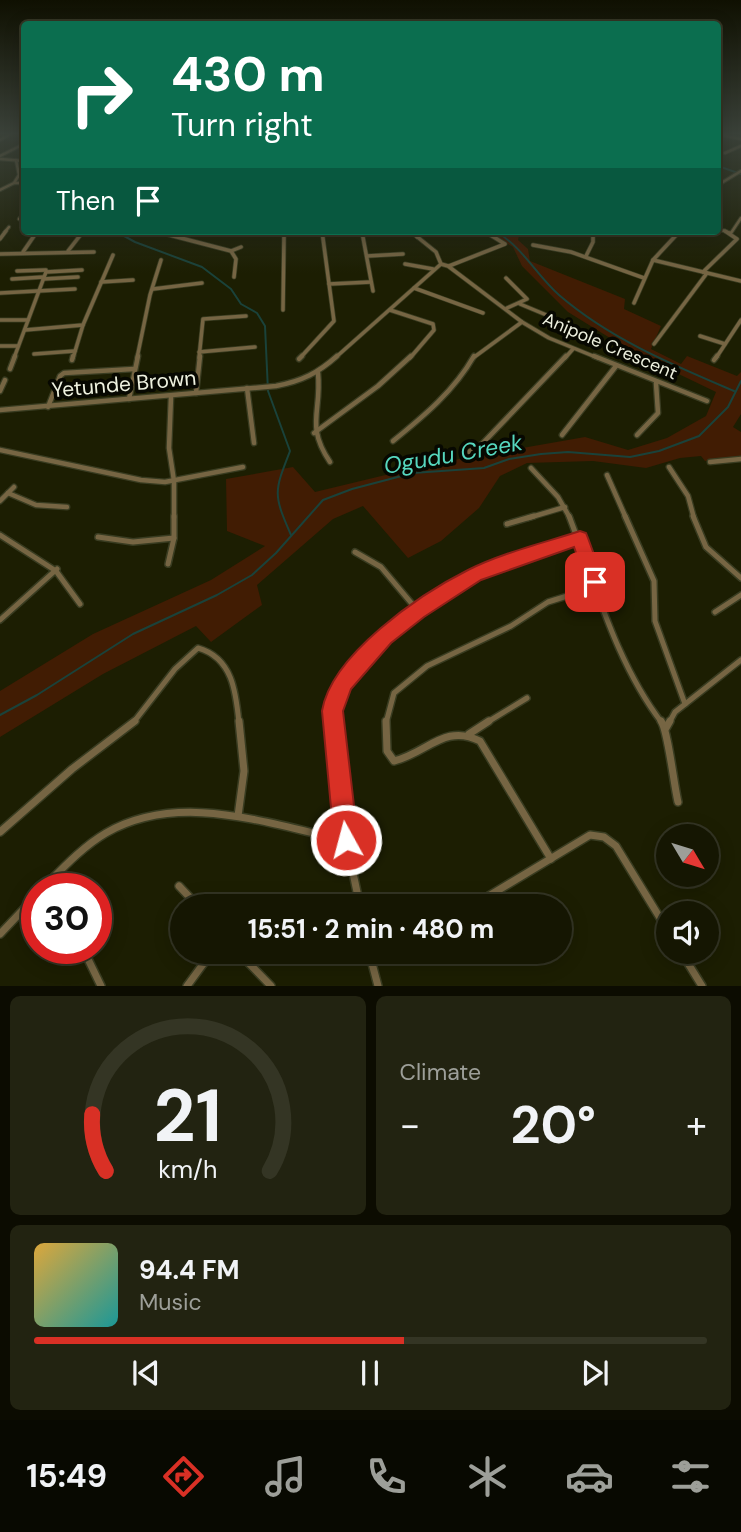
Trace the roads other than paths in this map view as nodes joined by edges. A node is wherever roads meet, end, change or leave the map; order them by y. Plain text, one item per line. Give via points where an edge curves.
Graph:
1 (14, 183) joint
2 (21, 183) edge
3 (0, 190) edge
4 (21, 217) edge
5 (741, 218) edge
6 (19, 219) dead end
7 (9, 227) dead end
8 (721, 230) edge
9 (731, 233) junction
10 (81, 235) edge
11 (168, 235) edge
12 (283, 235) edge
13 (323, 235) edge
14 (363, 235) edge
15 (415, 235) edge
16 (421, 235) edge
17 (490, 235) edge
18 (593, 235) edge
19 (676, 235) edge
20 (34, 236) dead end
21 (417, 237) junction
22 (0, 239) edge
23 (533, 245) dead end
24 (241, 247) dead end
25 (230, 251) junction
26 (68, 252) junction
27 (94, 252) dead end
28 (22, 253) junction
29 (0, 254) edge
30 (403, 254) dead end
31 (113, 255) dead end
32 (367, 256) junction
33 (586, 257) junction
34 (161, 260) dead end
35 (653, 260) junction
36 (405, 264) dead end
37 (441, 264) junction
38 (50, 265) dead end
39 (448, 266) junction
40 (82, 270) dead end
41 (434, 270) junction
42 (18, 271) dead end
43 (46, 271) junction
44 (705, 272) junction
45 (78, 277) dead end
46 (234, 277) dead end
47 (43, 278) junction
48 (506, 278) dead end
49 (644, 278) junction
50 (12, 279) dead end
51 (133, 280) dead end
52 (741, 281) edge
53 (101, 282) junction
54 (371, 282) junction
55 (202, 283) dead end
56 (329, 284) junction
57 (414, 288) junction
58 (75, 289) dead end
59 (153, 289) junction
60 (373, 291) dead end
61 (39, 292) junction
62 (0, 293) edge
63 (520, 303) junction
64 (634, 303) dead end
65 (507, 308) junction
66 (283, 310) dead end
67 (389, 310) junction
68 (483, 313) dead end
69 (246, 316) dead end
70 (556, 319) dead end
71 (0, 320) edge
72 (27, 320) junction
73 (741, 320) edge
74 (522, 322) junction
75 (83, 325) junction
76 (25, 330) junction
77 (700, 336) dead end
78 (654, 344) dead end
79 (725, 344) junction
80 (0, 346) edge
81 (18, 346) junction
82 (255, 347) dead end
83 (573, 349) junction
84 (75, 351) junction
85 (199, 352) junction
86 (34, 354) dead end
87 (299, 359) dead end
88 (72, 360) dead end
89 (714, 360) dead end
90 (616, 366) junction
91 (10, 369) dead end
92 (134, 369) junction
93 (318, 373) junction
94 (5, 380) dead end
95 (656, 382) junction
96 (249, 388) junction
97 (0, 391) edge
98 (196, 393) junction
99 (171, 397) junction
100 (129, 399) junction
101 (707, 401) dead end
102 (48, 407) junction
103 (0, 410) edge
104 (314, 433) junction
105 (562, 435) dead end
106 (637, 436) dead end
107 (393, 441) dead end
108 (254, 443) dead end
109 (0, 450) edge
110 (465, 454) dead end
111 (741, 459) edge
112 (330, 462) dead end
113 (710, 462) dead end
114 (243, 467) dead end
115 (669, 467) dead end
116 (531, 468) dead end
117 (607, 475) dead end
118 (174, 481) junction
119 (14, 487) dead end
120 (8, 494) junction
121 (0, 500) edge
122 (66, 507) dead end
123 (565, 507) junction
124 (507, 524) dead end
125 (99, 537) dead end
126 (2, 538) edge
127 (174, 538) junction
128 (580, 538) junction
129 (355, 552) dead end
130 (168, 564) dead end
131 (57, 569) junction
132 (741, 578) edge
133 (596, 587) junction
134 (741, 595) edge
135 (80, 604) dead end
136 (418, 611) junction
137 (715, 612) dead end
138 (0, 620) edge
139 (741, 660) edge
140 (527, 698) dead end
141 (685, 704) junction
142 (666, 727) junction
143 (469, 734) junction
144 (678, 802) dead end
145 (238, 816) junction
146 (0, 832) edge
147 (346, 840) junction
148 (551, 859) junction
149 (60, 873) edge
150 (180, 886) dead end
151 (187, 894) edge
152 (357, 894) edge
153 (492, 894) edge
154 (656, 911) edge
155 (21, 912) edge
156 (0, 934) edge
157 (90, 964) edge
158 (203, 964) edge
159 (250, 964) edge
160 (372, 964) edge
161 (688, 964) edge
162 (101, 986) edge
163 (187, 986) edge
164 (271, 986) edge
165 (378, 986) edge
166 (702, 986) edge

1 - 2 street
1 - 3 street
4 - 6 street
5 - 9 street
7 - 22 street
8 - 9 street
9 - 44 street via 737,239
10 - 26 street
11 - 25 street
12 - 66 street
13 - 56 street
14 - 32 street
15 - 21 street
16 - 21 street
17 - 39 street via 505,244
18 - 33 street
19 - 35 street
20 - 28 street
21 - 37 street via 436,252
23 - 33 street
24 - 25 street
25 - 46 street via 236,259
26 - 27 street
26 - 28 street
28 - 29 street
30 - 32 street
31 - 53 street
32 - 54 street
33 - 49 street
34 - 59 street
35 - 44 street
35 - 49 street
36 - 41 street
37 - 39 street, Anipole Crescent
37 - 41 street, Yetunde Brown
38 - 43 street
39 - 65 street, Anipole Crescent
40 - 43 street
41 - 57 street, Yetunde Brown
42 - 43 street
43 - 47 street
44 - 52 street
44 - 78 street
45 - 47 street
47 - 50 street
47 - 61 street
48 - 63 street via 527,299
49 - 64 street
51 - 53 street
53 - 75 street
54 - 56 street
54 - 60 street
55 - 59 street
56 - 87 street via 334,321
57 - 67 street, Yetunde Brown
57 - 68 street
58 - 61 street
59 - 92 street
61 - 62 street
61 - 72 street
63 - 65 street
63 - 70 street
65 - 74 street, Anipole Crescent
67 - 93 street, Yetunde Brown
67 - 104 street via 433,324 434,330 407,362
69 - 85 street via 203,319
71 - 72 street
72 - 76 street
73 - 79 street
74 - 83 street, Anipole Crescent
74 - 107 street via 475,354 462,377 430,411
75 - 76 street
75 - 84 street
76 - 81 street
77 - 79 street
79 - 89 street
80 - 81 street
81 - 91 street
82 - 85 street
83 - 90 street, Anipole Crescent
83 - 110 street via 481,445
84 - 86 street
84 - 88 street
85 - 98 street
90 - 95 street, Anipole Crescent
90 - 105 street
92 - 100 street
92 - 102 street via 64,373
93 - 96 street, Yetunde Brown via 297,382
93 - 104 street
94 - 97 street
95 - 101 street, Anipole Crescent
95 - 106 street via 659,415
96 - 98 street, Yetunde Brown
96 - 108 street
98 - 99 street, Yetunde Brown
99 - 100 street, Yetunde Brown
99 - 118 street via 169,448
100 - 102 street, Yetunde Brown
102 - 103 street, Yetunde Brown
104 - 112 street
109 - 118 street via 141,480
111 - 113 street
114 - 118 street
115 - 132 street via 688,496 706,547
116 - 123 street
117 - 141 street via 654,581 655,621
118 - 127 street
119 - 120 street
120 - 121 street
120 - 122 street via 36,505
123 - 124 street
123 - 128 street
125 - 127 street via 132,542
126 - 131 street
127 - 130 street
128 - 133 street
128 - 136 street via 492,567
129 - 136 street via 381,567
131 - 135 street
131 - 138 street
133 - 142 street via 640,694
133 - 143 street via 540,606 511,626 413,674 394,693 385,734 394,761 452,734
134 - 137 street
136 - 147 street via 384,637 334,699
139 - 141 street
140 - 143 street
141 - 142 street
142 - 144 street
143 - 148 street via 486,749
145 - 146 street via 244,771 236,688 215,657 198,648 174,669 138,719
145 - 147 street
145 - 149 street via 187,813 135,820 94,842
147 - 152 street
148 - 153 street
148 - 154 street via 590,835 605,836 616,846
150 - 151 street
155 - 156 street
157 - 162 street
158 - 163 street
159 - 164 street
160 - 165 street
161 - 166 street

